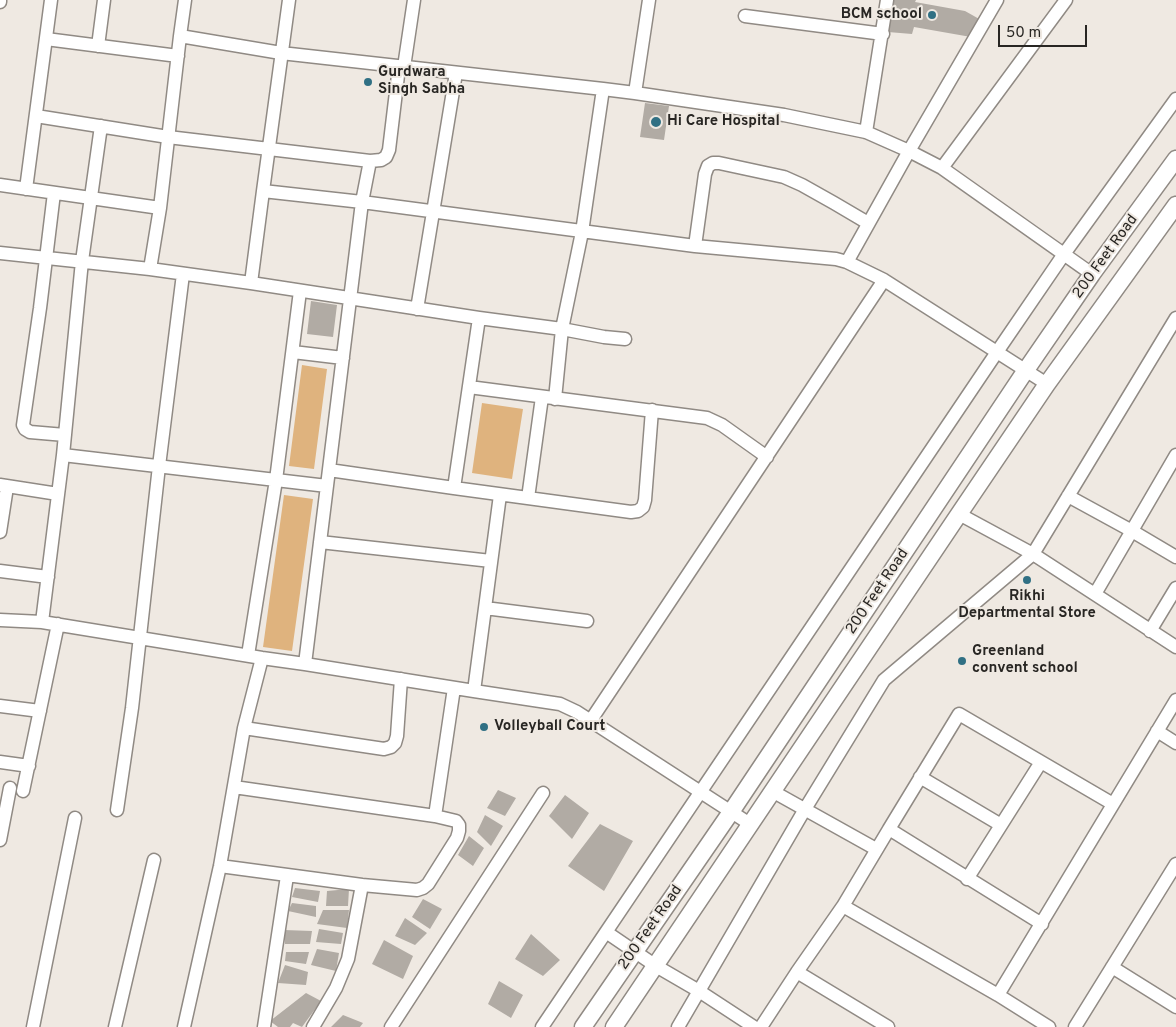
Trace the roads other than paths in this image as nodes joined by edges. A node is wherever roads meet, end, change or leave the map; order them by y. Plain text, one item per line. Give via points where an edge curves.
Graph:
1 (51, 0) edge
2 (104, 0) edge
3 (186, 0) edge
4 (289, 0) edge
5 (414, 0) edge
6 (649, 0) edge
7 (887, 0) edge
8 (997, 0) edge
9 (1066, 0) edge
10 (744, 16) dead end
11 (883, 34) junction
12 (180, 36) junction
13 (46, 39) junction
14 (98, 46) junction
15 (281, 53) junction
16 (178, 56) junction
17 (402, 67) junction
18 (456, 73) junction
19 (603, 89) junction
20 (635, 93) junction
21 (1176, 99) edge
22 (36, 116) junction
23 (101, 126) junction
24 (866, 132) junction
25 (168, 137) junction
26 (269, 149) junction
27 (909, 151) junction
28 (1176, 159) edge
29 (370, 161) junction
30 (942, 168) junction
31 (0, 185) edge
32 (26, 189) junction
33 (263, 191) junction
34 (54, 193) junction
35 (91, 199) junction
36 (362, 202) junction
37 (1176, 205) edge
38 (160, 208) junction
39 (433, 211) junction
40 (868, 223) junction
41 (582, 232) junction
42 (695, 246) junction
43 (0, 253) edge
44 (1064, 254) junction
45 (47, 258) junction
46 (82, 261) junction
47 (847, 262) junction
48 (150, 269) junction
49 (183, 274) junction
50 (1092, 274) junction
51 (884, 280) junction
52 (251, 283) junction
53 (300, 291) junction
54 (351, 298) junction
55 (417, 308) junction
56 (479, 318) junction
57 (1176, 318) edge
58 (562, 329) junction
59 (624, 339) dead end
60 (292, 352) junction
61 (997, 352) junction
62 (343, 358) junction
63 (1026, 370) junction
64 (1047, 384) junction
65 (469, 387) junction
66 (542, 397) junction
67 (555, 399) junction
68 (652, 410) junction
69 (65, 435) junction
70 (63, 455) junction
71 (1176, 455) edge
72 (767, 457) junction
73 (159, 466) junction
74 (329, 470) junction
75 (276, 480) junction
76 (4, 486) edge
77 (327, 486) junction
78 (454, 488) junction
79 (58, 494) junction
80 (500, 495) junction
81 (1068, 496) junction
82 (528, 498) junction
83 (959, 514) junction
84 (1132, 530) junction
85 (0, 532) edge
86 (320, 542) junction
87 (1033, 554) junction
88 (1176, 557) edge
89 (491, 561) junction
90 (0, 571) edge
91 (48, 577) junction
92 (1176, 588) edge
93 (1094, 594) junction
94 (485, 608) junction
95 (0, 620) edge
96 (587, 621) dead end
97 (42, 622) junction
98 (58, 624) junction
99 (1150, 631) junction
100 (140, 637) junction
101 (1176, 648) edge
102 (248, 655) junction
103 (262, 658) junction
104 (305, 664) junction
105 (401, 679) junction
106 (454, 688) junction
107 (474, 691) junction
108 (1176, 700) edge
109 (0, 706) edge
110 (40, 711) junction
111 (591, 720) junction
112 (244, 728) junction
113 (1157, 731) junction
114 (1176, 743) edge
115 (0, 762) edge
116 (1041, 762) junction
117 (29, 766) junction
118 (920, 777) junction
119 (234, 787) junction
120 (10, 788) dead end
121 (23, 791) dead end
122 (772, 791) junction
123 (700, 792) junction
124 (543, 794) dead end
125 (1113, 804) junction
126 (805, 809) junction
127 (117, 810) dead end
128 (731, 812) junction
129 (435, 816) junction
130 (75, 818) dead end
131 (750, 824) junction
132 (1001, 825) junction
133 (889, 829) junction
134 (0, 840) edge
135 (876, 849) junction
136 (154, 860) dead end
137 (1176, 864) edge
138 (220, 866) junction
139 (287, 876) junction
140 (967, 879) junction
141 (362, 885) junction
142 (843, 906) junction
143 (1042, 924) junction
144 (606, 932) junction
145 (635, 952) junction
146 (656, 966) junction
147 (1112, 967) junction
148 (797, 972) junction
149 (699, 991) junction
150 (998, 995) junction
151 (1176, 1007) edge
152 (33, 1027) edge
153 (115, 1027) edge
154 (184, 1027) edge
155 (264, 1027) edge
156 (313, 1027) edge
157 (391, 1027) edge
158 (542, 1027) edge
159 (583, 1027) edge
160 (614, 1027) edge
161 (678, 1027) edge
162 (754, 1027) edge
163 (761, 1027) edge
164 (888, 1027) edge
165 (1050, 1027) edge
166 (1075, 1027) edge

1 - 13 street
2 - 14 street
3 - 12 street
4 - 15 street
5 - 17 street
6 - 20 street
7 - 11 street
8 - 27 street
9 - 30 street
10 - 11 street
11 - 24 street
12 - 15 street
12 - 16 street
13 - 14 street
13 - 22 street
14 - 16 street
15 - 17 street
15 - 26 street
16 - 25 street
17 - 18 street
17 - 29 street via 389,150 382,160
18 - 19 street
18 - 39 street
19 - 20 street
19 - 41 street
20 - 24 street via 784,115
21 - 44 street
22 - 23 street
22 - 32 street
23 - 25 street
23 - 35 street
24 - 27 street
25 - 26 street
25 - 38 street
26 - 29 street
26 - 33 street
27 - 30 street
27 - 40 street
28 - 50 street, 200 Feet Road
29 - 36 street
30 - 44 street
31 - 32 street
32 - 34 street
33 - 36 street
33 - 52 street
34 - 35 street
34 - 45 street
35 - 38 street
35 - 46 street
36 - 39 street
36 - 54 street
37 - 64 street
38 - 48 street
39 - 41 street
39 - 55 street
40 - 42 street via 784,177 719,162 708,166 705,174
40 - 47 street
41 - 42 street
41 - 58 street
42 - 47 street
43 - 45 street
44 - 50 street
44 - 61 street
45 - 46 street
45 - 69 street via 23,424 30,432
46 - 48 street
46 - 69 street
47 - 51 street
48 - 49 street
49 - 52 street
49 - 73 street
50 - 63 street, 200 Feet Road
51 - 61 street
51 - 72 street
52 - 53 street
53 - 54 street
53 - 60 street
54 - 55 street
54 - 62 street
55 - 56 street
56 - 58 street
56 - 65 street
57 - 81 street
58 - 59 street
58 - 67 street
60 - 62 street
60 - 75 street
61 - 63 street
61 - 123 street
62 - 74 street
63 - 64 street
63 - 128 street, 200 Feet Road
64 - 83 street
65 - 66 street
65 - 78 street
66 - 67 street
66 - 82 street
67 - 68 street
68 - 72 street via 714,421
68 - 82 street via 645,500 638,511
69 - 70 street
70 - 73 street
70 - 79 street
71 - 84 street
72 - 111 street
73 - 75 street
73 - 100 street
74 - 77 street
74 - 78 street
75 - 77 street
75 - 102 street
76 - 79 street
76 - 85 street
77 - 86 street
78 - 80 street
79 - 91 street
80 - 82 street
80 - 89 street
81 - 84 street
81 - 87 street
83 - 87 street
83 - 122 street
84 - 88 street
84 - 93 street
86 - 89 street
86 - 104 street
87 - 93 street
87 - 126 street via 884,680
89 - 94 street
90 - 91 street
91 - 97 street
92 - 99 street
93 - 99 street
94 - 96 street
94 - 107 street
95 - 97 street
97 - 98 street
98 - 100 street
98 - 110 street
99 - 101 street
100 - 102 street
100 - 127 street
102 - 103 street
103 - 104 street
103 - 112 street
104 - 105 street
105 - 106 street
105 - 112 street via 397,736 391,747 384,749
106 - 107 street
106 - 129 street
107 - 111 street via 560,704
108 - 113 street
109 - 110 street
110 - 117 street
111 - 123 street
112 - 119 street
113 - 114 street
113 - 125 street
115 - 117 street
116 - 118 street via 959,714
116 - 125 street
116 - 132 street
117 - 121 street
118 - 132 street
118 - 133 street
119 - 129 street
119 - 138 street
120 - 134 street
122 - 126 street
122 - 131 street
123 - 128 street
123 - 144 street
124 - 157 street
125 - 143 street
126 - 135 street
126 - 149 street
128 - 131 street
128 - 145 street, 200 Feet Road
129 - 141 street via 456,821 459,831 458,838 428,884 417,890
130 - 152 street
131 - 146 street
132 - 140 street
133 - 135 street
133 - 140 street
135 - 142 street
136 - 153 street
137 - 147 street
138 - 139 street
138 - 154 street
139 - 141 street
139 - 155 street
140 - 143 street
141 - 156 street via 348,959 336,988
142 - 148 street
142 - 150 street
143 - 150 street
144 - 145 street
144 - 158 street
145 - 146 street
145 - 159 street, 200 Feet Road
146 - 149 street
146 - 160 street
147 - 151 street
147 - 166 street
148 - 163 street
148 - 164 street
149 - 161 street
149 - 162 street
150 - 165 street

